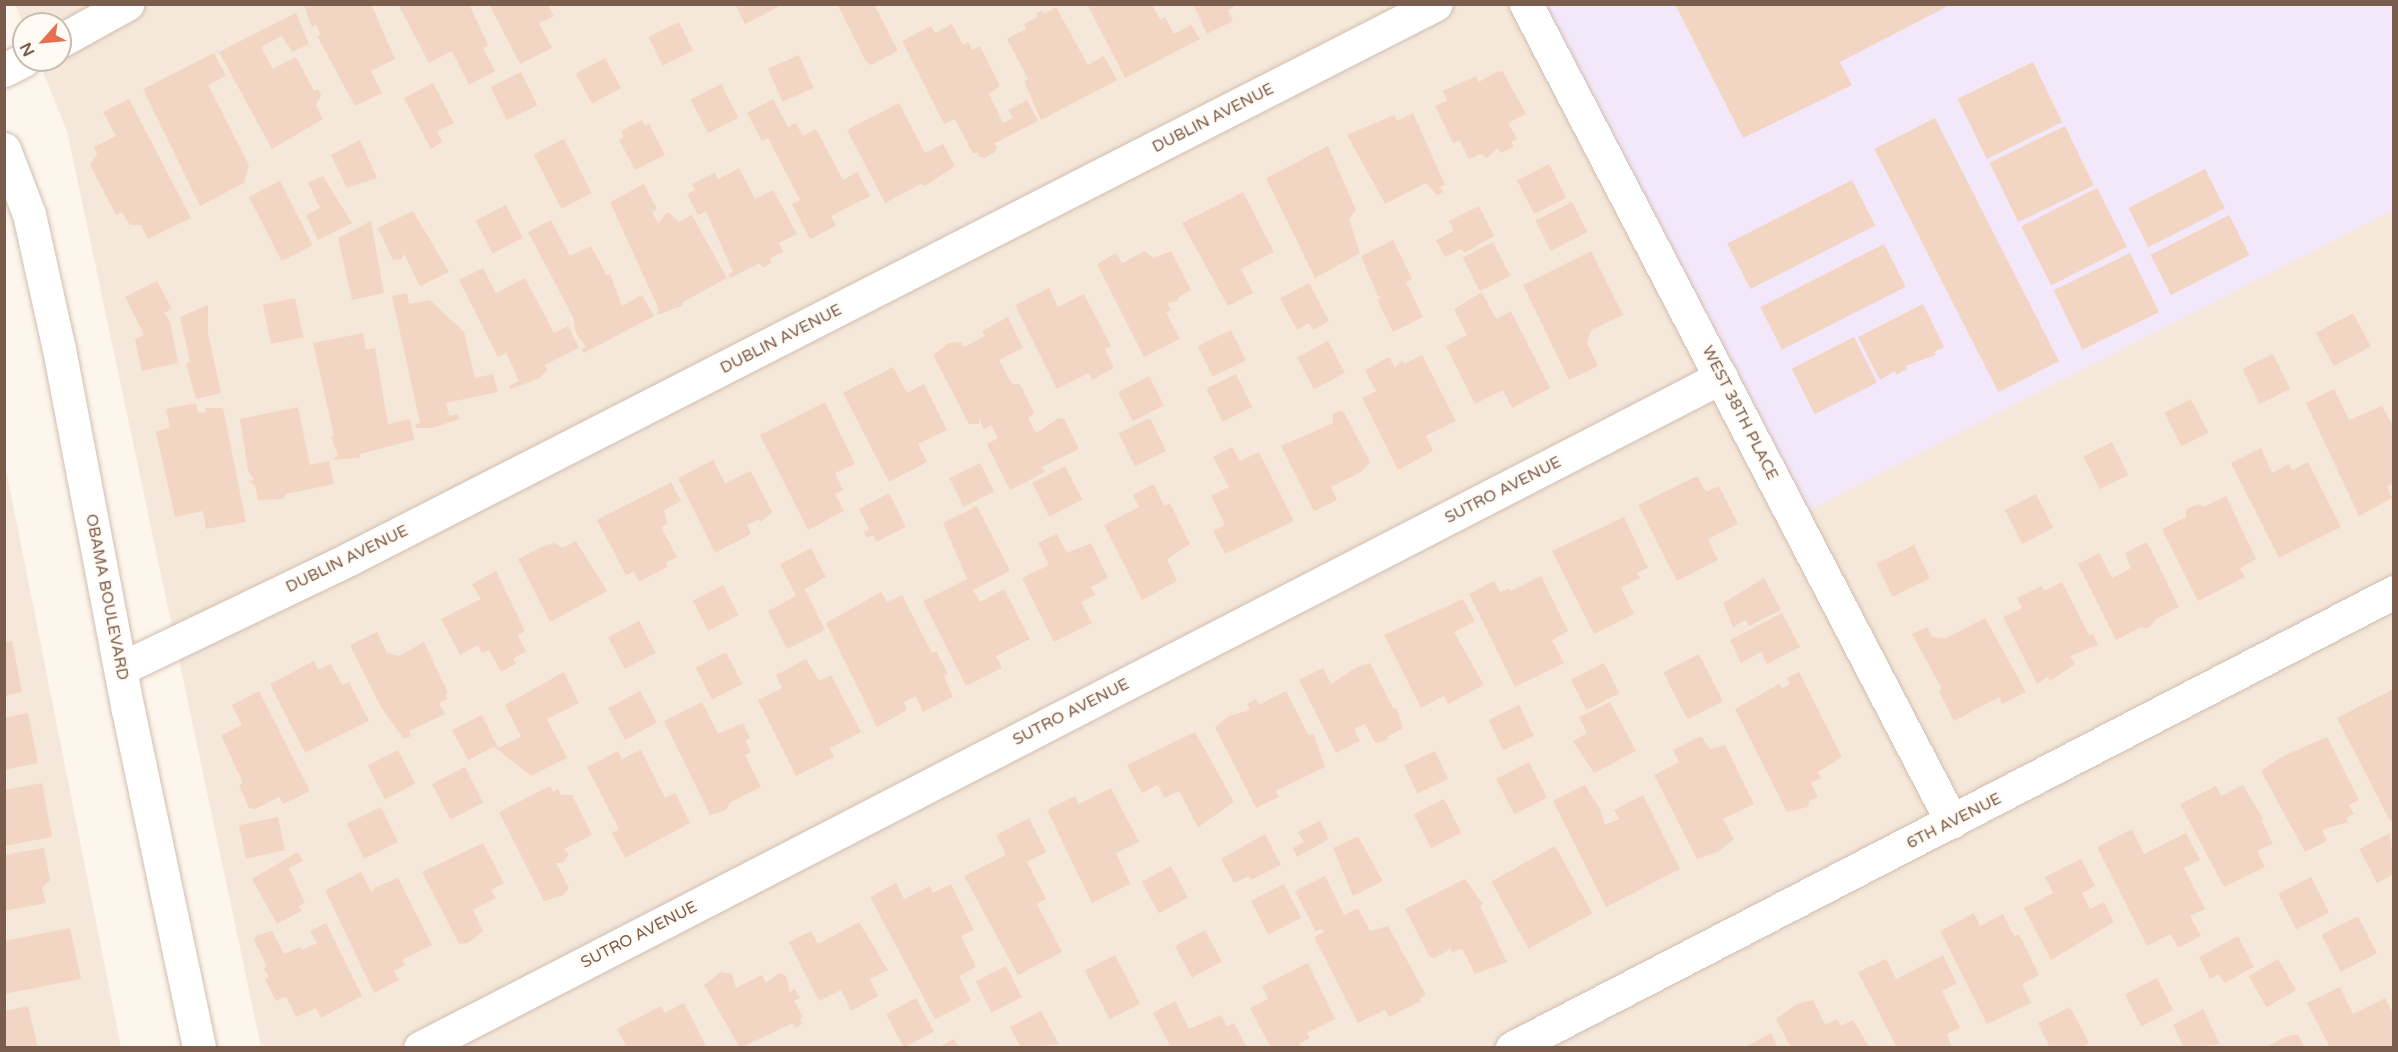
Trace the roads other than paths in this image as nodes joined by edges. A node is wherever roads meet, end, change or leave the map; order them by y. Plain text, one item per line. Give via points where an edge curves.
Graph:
1 (127, 4) edge
2 (1436, 4) edge
3 (1526, 4) edge
4 (72, 34) edge
5 (4, 149) edge
6 (1722, 377) junction
7 (2394, 592) edge
8 (122, 668) junction
9 (1952, 822) junction
10 (199, 1047) edge
11 (420, 1047) edge
12 (1512, 1047) edge

1 - 4 street
2 - 8 street, DUBLIN AVENUE via 349,559
3 - 6 street, WEST 38TH PLACE
5 - 8 street, OBAMA BOULEVARD via 29,214
6 - 9 street, WEST 38TH PLACE
6 - 11 street, SUTRO AVENUE
7 - 9 street, 6TH AVENUE
8 - 10 street, OBAMA BOULEVARD
9 - 12 street, 6TH AVENUE

